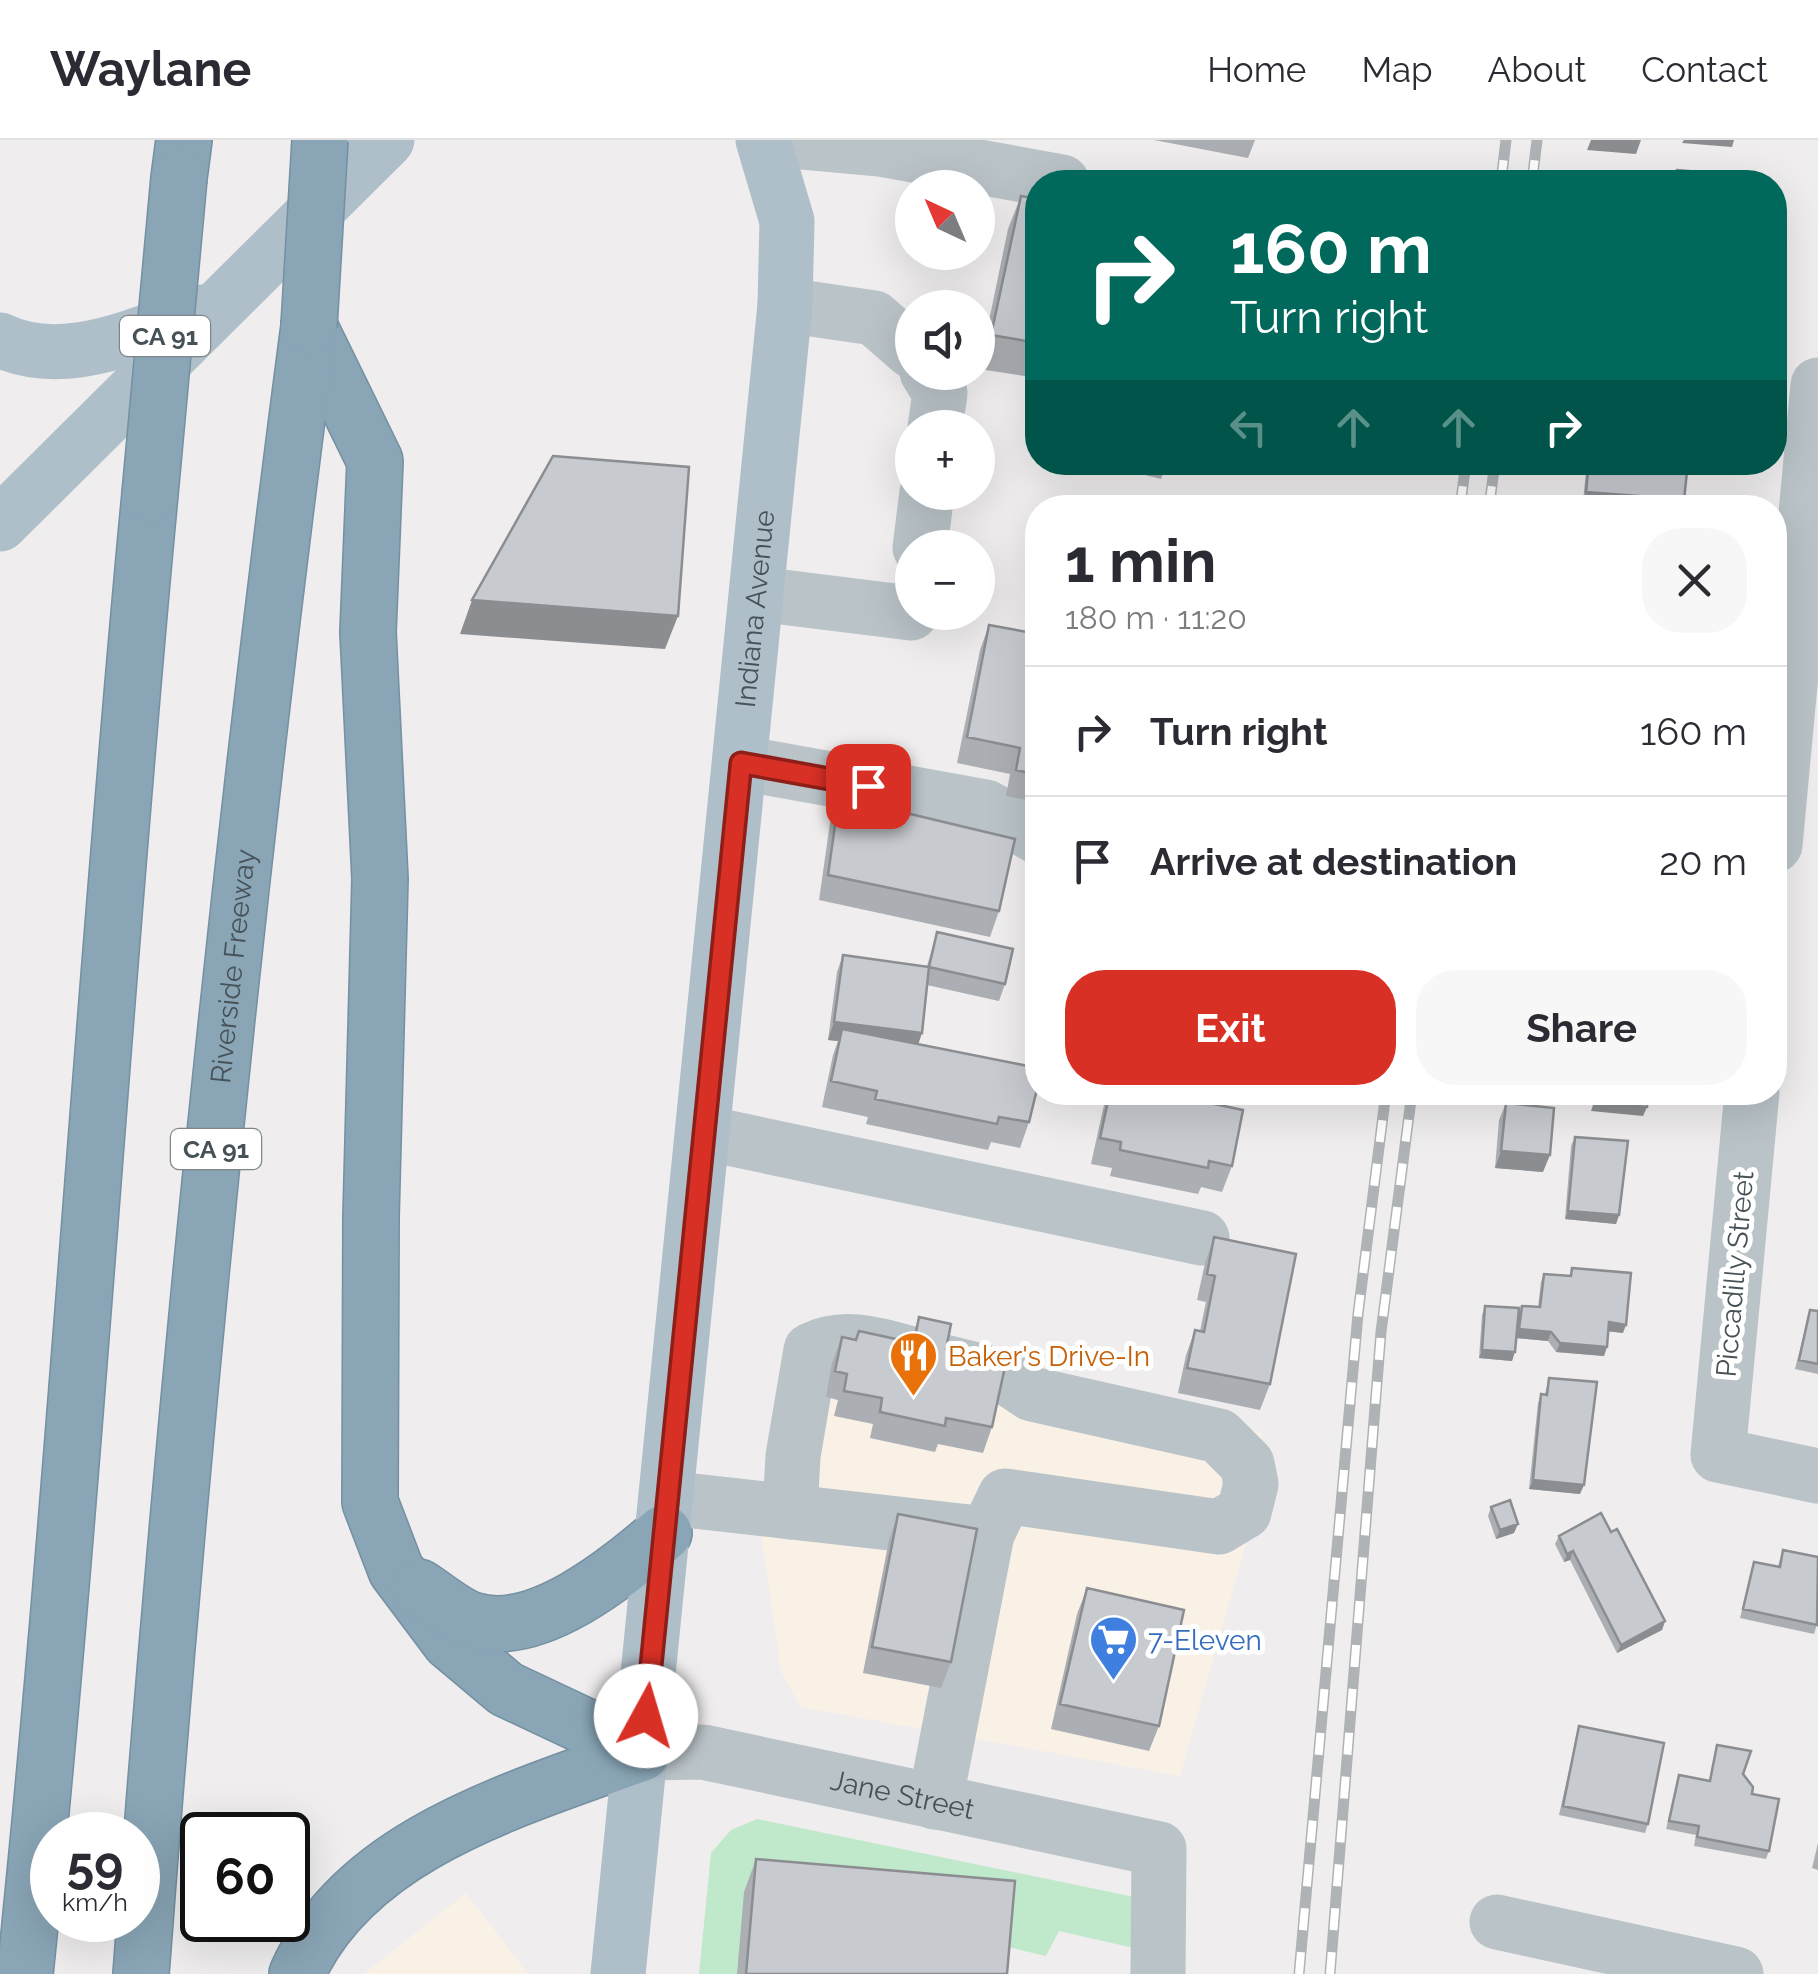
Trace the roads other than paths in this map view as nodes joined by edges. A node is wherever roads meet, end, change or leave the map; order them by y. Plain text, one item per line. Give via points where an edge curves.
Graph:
1 (320, 140) edge
2 (388, 140) edge
3 (763, 140) edge
4 (781, 140) edge
5 (181, 159) edge
6 (1025, 175) edge
7 (786, 304) junction
8 (215, 308) junction
9 (310, 326) junction
10 (895, 336) edge
11 (0, 340) edge
12 (1818, 385) edge
13 (0, 524) edge
14 (758, 594) junction
15 (895, 610) edge
16 (1787, 717) edge
17 (741, 763) junction
18 (1025, 833) edge
19 (1751, 1105) edge
20 (705, 1133) junction
21 (1202, 1238) dead end
22 (1818, 1476) edge
23 (790, 1512) junction
24 (666, 1516) junction
25 (987, 1534) junction
26 (396, 1570) junction
27 (642, 1753) junction
28 (935, 1802) junction
29 (1497, 1922) dead end
30 (26, 1974) edge
31 (141, 1974) edge
32 (298, 1974) edge
33 (618, 1974) edge
34 (1158, 1974) edge
35 (1736, 1974) edge

1 - 9 highway, Riverside Freeway / CA 91, bridge
2 - 8 main road
3 - 7 main road, Indiana Avenue via 787,221
4 - 6 street via 880,149
5 - 30 highway, CA 91, bridge via 128,721 58,1661
7 - 10 street via 874,318
7 - 14 main road, Indiana Avenue
8 - 11 main road via 93,349 22,351
8 - 13 main road
9 - 26 highway via 375,461 368,632 380,879 370,1502
9 - 31 highway, Riverside Freeway / CA 91 via 218,1122
12 - 16 street
14 - 15 street
14 - 17 main road, Indiana Avenue
17 - 18 street via 986,807
17 - 20 main road, Indiana Avenue
19 - 22 street, Piccadilly Street via 1718,1455
20 - 21 street
20 - 24 main road, Indiana Avenue
23 - 24 street
23 - 25 street
23 - 25 street via 812,1350 829,1341 868,1342 1008,1378 1032,1394 1218,1436 1247,1464 1251,1484 1244,1512 1219,1527 1005,1496
24 - 26 highway via 603,1584 532,1620 474,1621
24 - 27 main road, Indiana Avenue
25 - 28 street
26 - 27 highway via 450,1642 506,1689
27 - 28 street, Jane Street via 703,1752
27 - 32 highway via 492,1809 397,1862 344,1900
27 - 33 main road, Indiana Avenue
28 - 34 street, Jane Street via 1160,1849
29 - 35 street

